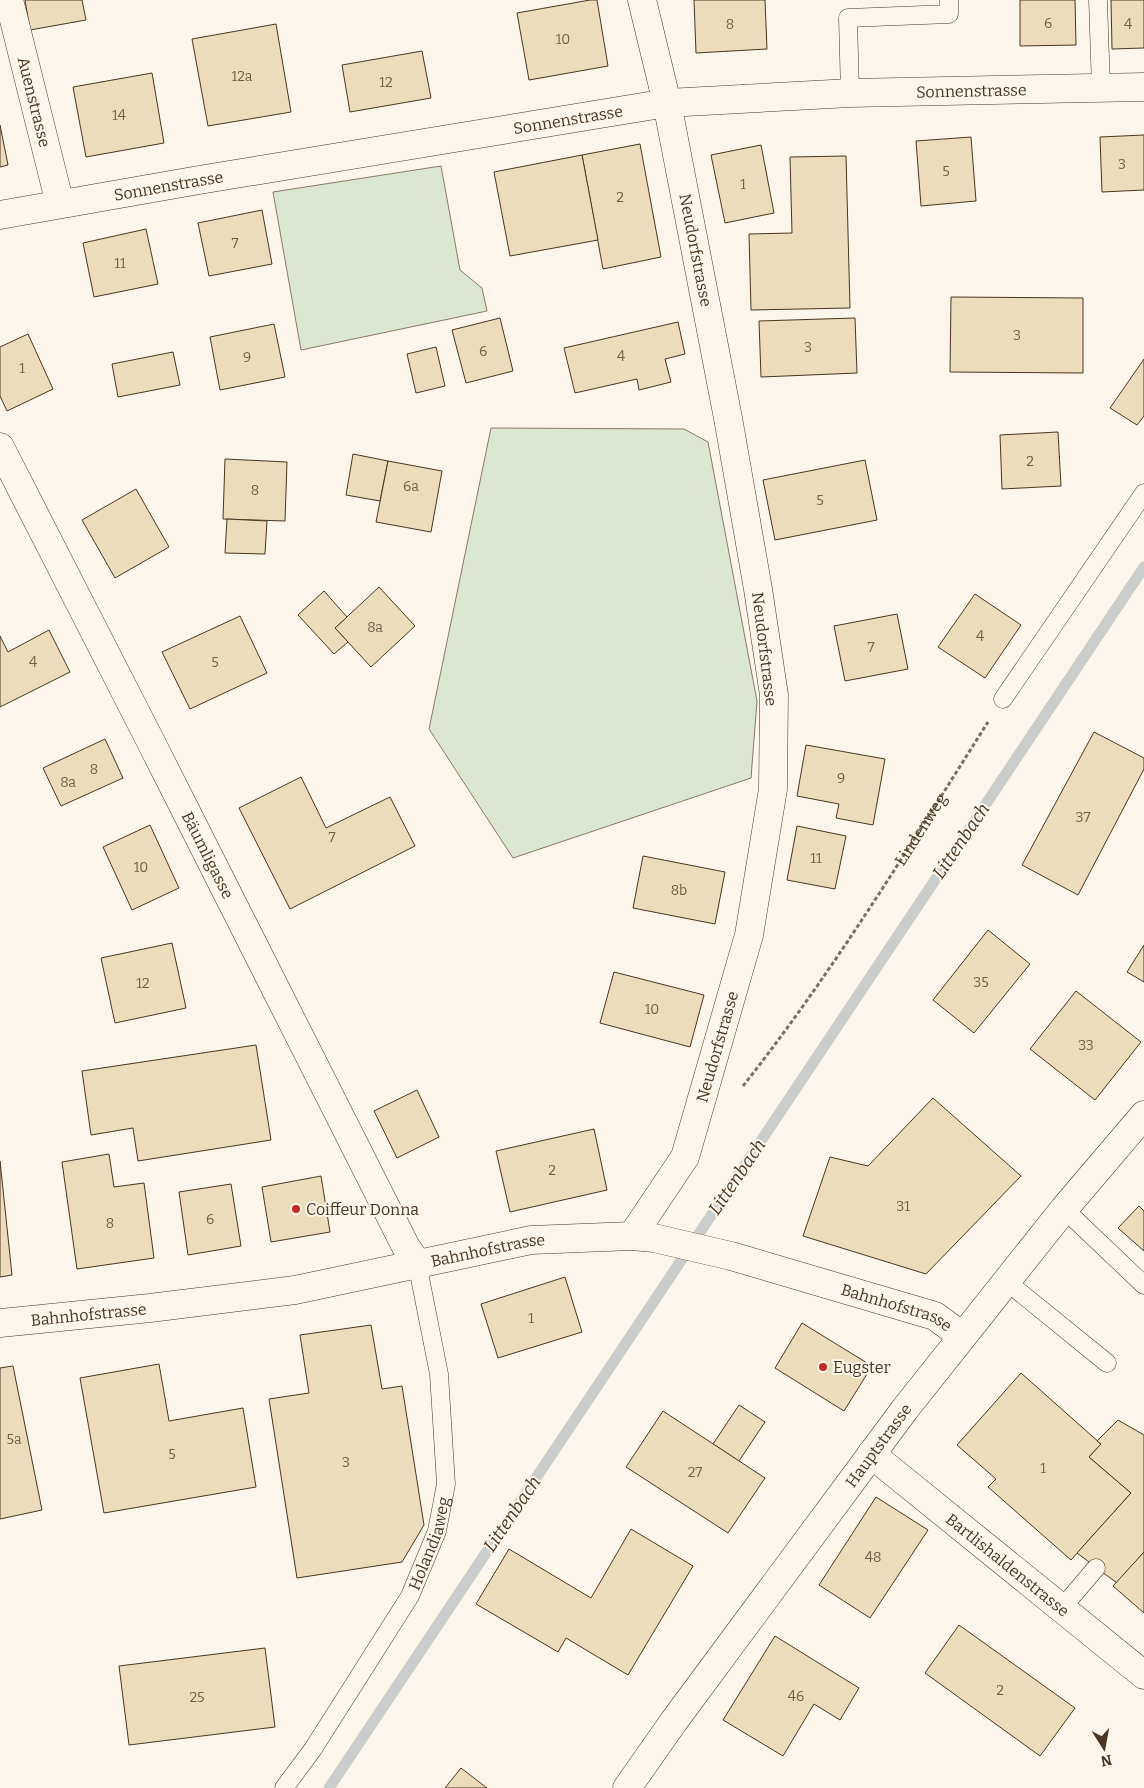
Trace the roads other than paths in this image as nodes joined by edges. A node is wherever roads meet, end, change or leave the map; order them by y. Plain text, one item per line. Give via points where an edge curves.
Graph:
1 (9, 0) edge
2 (642, 0) edge
3 (949, 0) edge
4 (1098, 0) edge
5 (1144, 87) edge
6 (1101, 88) junction
7 (850, 93) junction
8 (667, 104) junction
9 (60, 204) junction
10 (0, 215) edge
11 (0, 446) edge
12 (1144, 493) edge
13 (1003, 698) road end
14 (1144, 1115) edge
15 (1064, 1209) junction
16 (643, 1237) junction
17 (417, 1263) junction
18 (1006, 1281) junction
19 (1144, 1285) edge
20 (0, 1323) edge
21 (962, 1336) junction
22 (1108, 1363) dead end
23 (871, 1454) junction
24 (1096, 1568) dead end
25 (1061, 1609) junction
26 (1144, 1675) edge
27 (284, 1788) edge
28 (627, 1788) edge

1 - 9 street, Auenstrasse
2 - 8 street, Neudorfstrasse
3 - 7 lane via 949,14 848,18
4 - 6 lane
5 - 6 street, Sonnenstrasse
6 - 7 street, Sonnenstrasse
7 - 8 street, Sonnenstrasse
8 - 9 street, Sonnenstrasse
8 - 16 street, Neudorfstrasse via 758,589 774,695 773,789 749,934 686,1158
9 - 10 street, Sonnenstrasse
11 - 17 street, Bäumligasse via 406,1247
12 - 13 lane
14 - 15 street, Hauptstrasse
15 - 18 street, Hauptstrasse
15 - 19 lane
16 - 17 street, Bahnhofstrasse via 531,1240
16 - 21 street, Bahnhofstrasse via 731,1256 935,1316
17 - 20 street, Bahnhofstrasse via 295,1290
17 - 27 lane, Holandiaweg via 440,1374 446,1484 437,1531 410,1596 313,1749
18 - 21 street, Hauptstrasse
18 - 22 lane
21 - 23 street, Hauptstrasse
23 - 25 street, Bartlishaldenstrasse
23 - 28 street, Hauptstrasse
24 - 25 lane
25 - 26 street, Bartlishaldenstrasse

